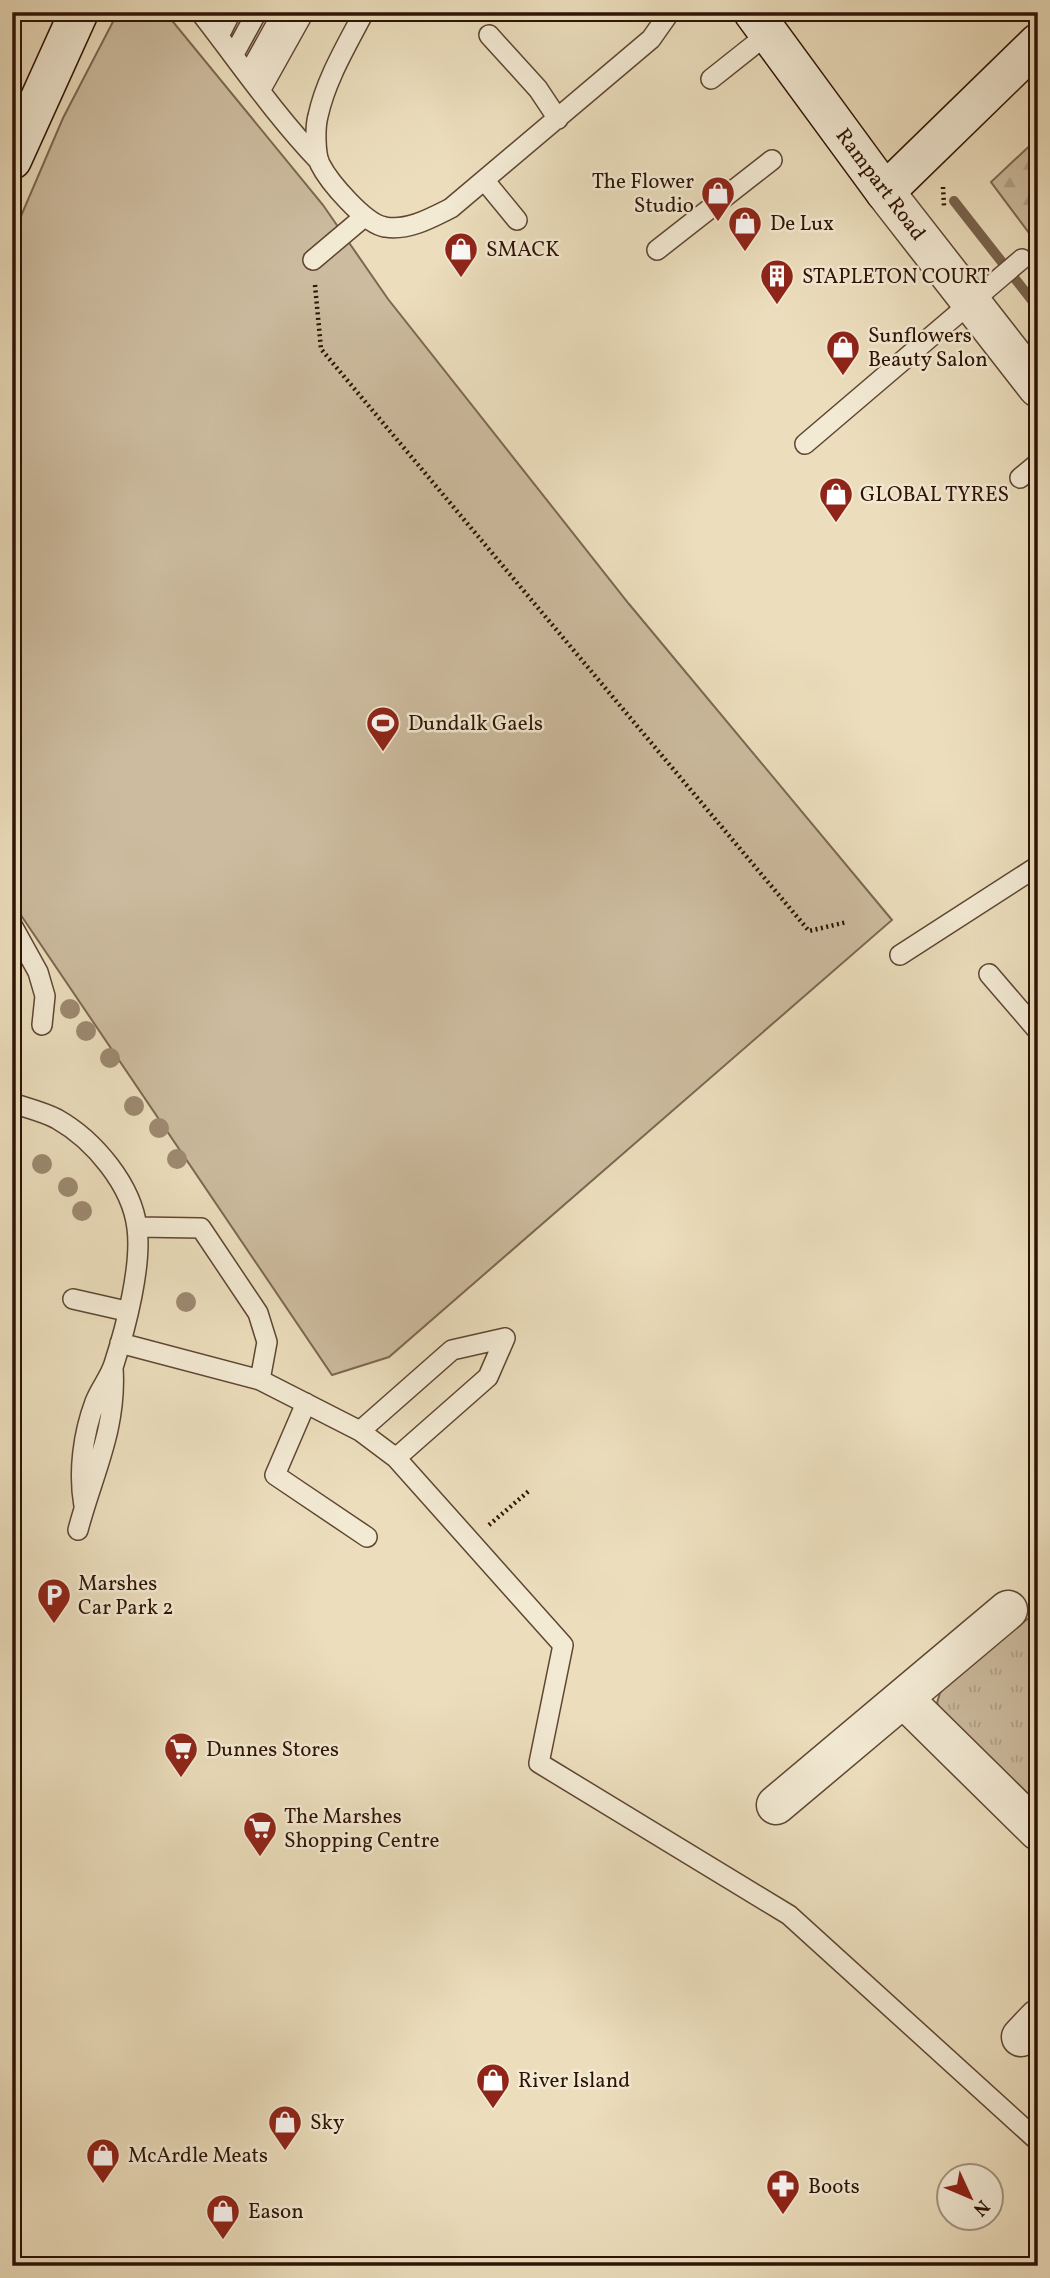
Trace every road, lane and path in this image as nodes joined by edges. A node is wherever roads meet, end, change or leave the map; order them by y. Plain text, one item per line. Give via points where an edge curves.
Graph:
1 (79, 12) edge
2 (231, 12) edge
3 (257, 12) edge
4 (283, 12) edge
5 (304, 12) edge
6 (364, 12) edge
7 (670, 12) edge
8 (204, 14) edge
9 (761, 23) edge
10 (219, 36) junction
11 (489, 36) dead end
12 (1038, 43) edge
13 (234, 54) junction
14 (249, 72) junction
15 (710, 79) dead end
16 (261, 89) junction
17 (558, 119) junction
18 (12, 160) edge
19 (772, 160) dead end
20 (319, 161) junction
21 (485, 181) junction
22 (885, 192) junction
23 (364, 217) junction
24 (517, 220) dead end
25 (657, 250) dead end
26 (1021, 259) dead end
27 (313, 260) joint
28 (972, 301) junction
29 (1038, 388) edge
30 (805, 444) dead end
31 (1038, 463) edge
32 (1020, 478) dead end
33 (1038, 866) edge
34 (847, 922) dead end
35 (12, 925) edge
36 (900, 955) dead end
37 (989, 974) dead end
38 (42, 1025) dead end
39 (1038, 1031) edge
40 (12, 1103) edge
41 (137, 1227) junction
42 (73, 1299) dead end
43 (126, 1311) junction
44 (120, 1343) junction
45 (260, 1380) junction
46 (306, 1403) junction
47 (360, 1431) junction
48 (396, 1458) junction
49 (530, 1490) dead end
50 (78, 1530) dead end
51 (367, 1537) dead end
52 (470, 1541) junction
53 (1007, 1609) dead end
54 (904, 1699) junction
55 (776, 1805) dead end
56 (1038, 1831) edge
57 (1038, 2141) edge

1 - 18 street
2 - 10 lane
3 - 13 lane
4 - 14 lane
5 - 16 lane
6 - 20 lane via 334,69 317,118
7 - 17 lane via 651,39
8 - 10 lane
9 - 15 lane
9 - 22 street, Rampart Road
10 - 13 lane
11 - 17 lane via 538,89
12 - 22 street
13 - 14 lane
14 - 16 lane
16 - 20 lane via 281,121
17 - 21 lane
19 - 25 lane
20 - 23 lane
21 - 23 lane via 451,208 413,225 384,227
21 - 24 lane
22 - 28 street, Rampart Road
23 - 27 lane
26 - 28 lane
27 - 34 path via 321,349 809,931
28 - 29 street, Rampart Road
28 - 30 lane
31 - 32 lane
33 - 36 lane
35 - 38 lane via 46,996
37 - 39 lane
40 - 41 lane via 57,1119 102,1157 124,1189
41 - 43 lane
41 - 45 lane via 201,1228 258,1313 267,1342
42 - 43 lane
43 - 44 lane
44 - 45 lane
44 - 50 lane via 95,1403 79,1476 84,1506
45 - 46 lane
46 - 47 lane
46 - 51 lane via 275,1475
47 - 48 lane
47 - 48 lane via 452,1350 505,1338 488,1377
48 - 52 lane
49 - 52 path
52 - 57 lane via 563,1645 539,1763 789,1915
53 - 54 street
54 - 55 street
54 - 56 street

